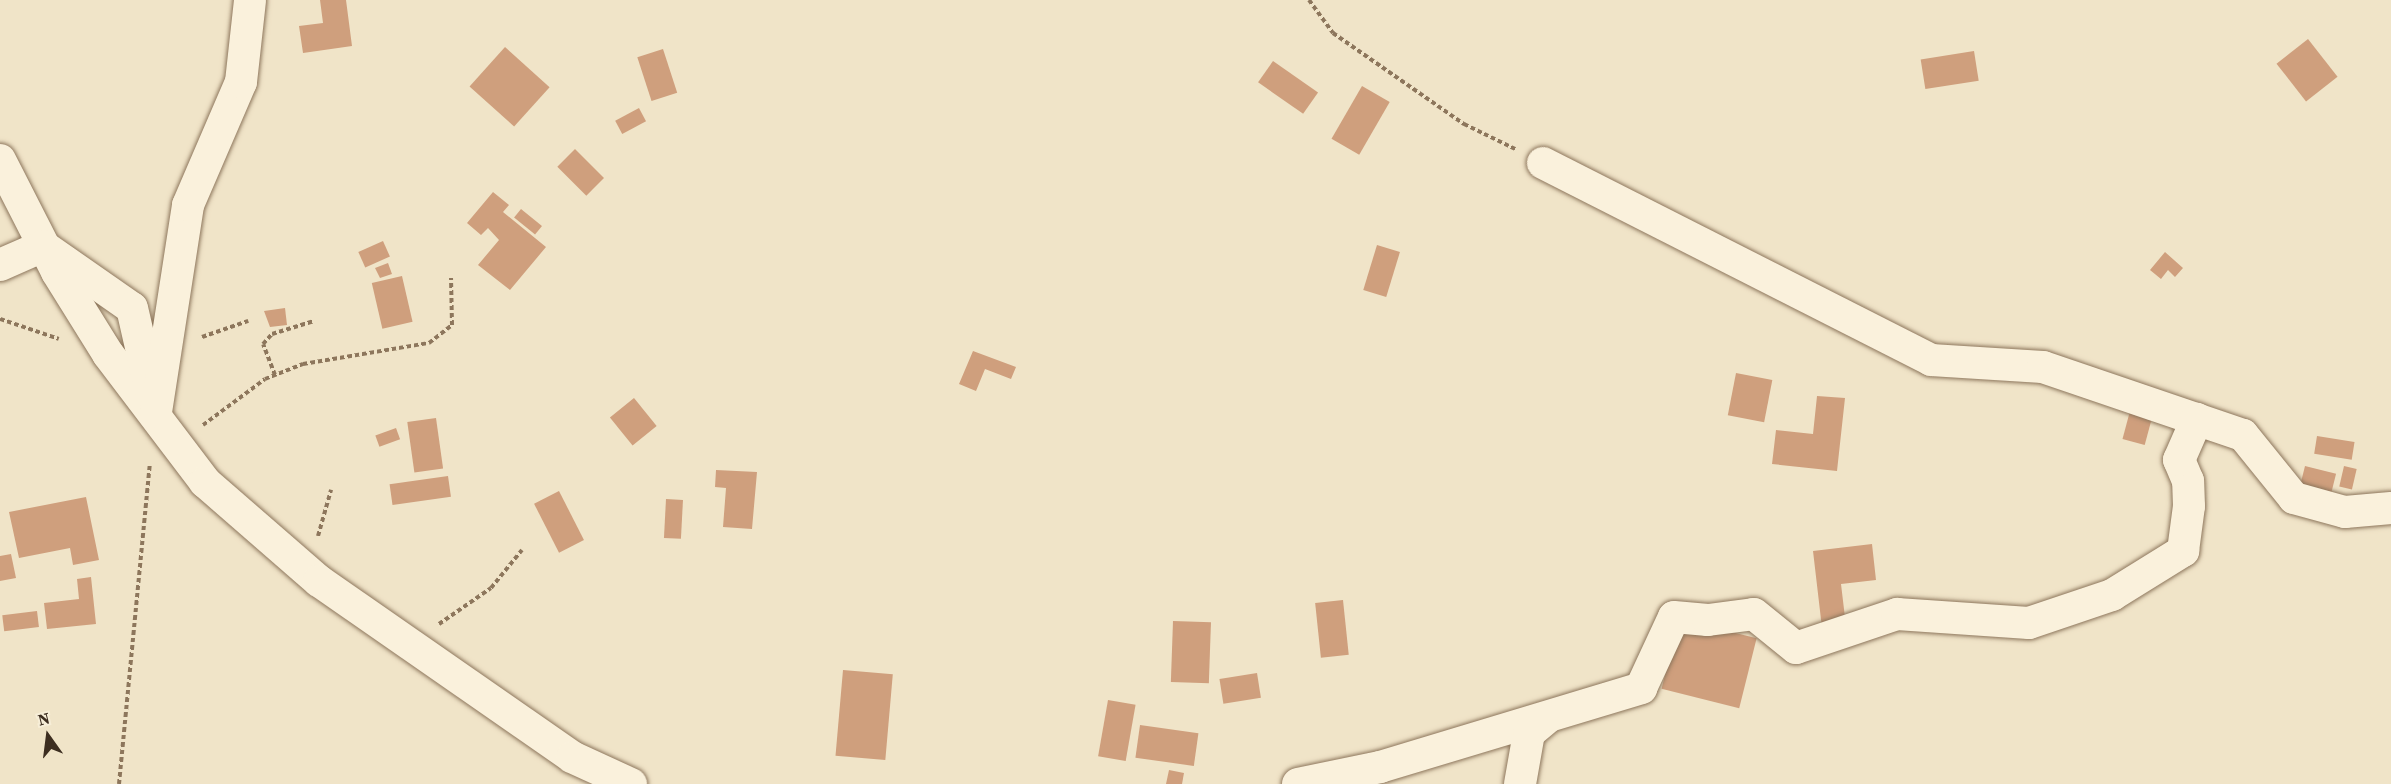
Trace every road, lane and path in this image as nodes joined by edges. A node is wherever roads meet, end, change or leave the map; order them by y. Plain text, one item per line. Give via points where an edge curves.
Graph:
1 (250, 0) edge
2 (1309, 0) edge
3 (0, 160) edge
4 (1543, 163) joint
5 (43, 246) junction
6 (0, 266) edge
7 (452, 278) dead end
8 (0, 319) edge
9 (248, 321) dead end
10 (314, 321) dead end
11 (164, 347) junction
12 (108, 354) junction
13 (275, 375) junction
14 (159, 415) junction
15 (2197, 419) junction
16 (331, 490) dead end
17 (2391, 508) edge
18 (522, 550) dead end
19 (294, 560) junction
20 (407, 642) junction
21 (1547, 718) junction
22 (119, 784) edge
23 (631, 784) edge
24 (1298, 784) edge
25 (1520, 784) edge

1 - 11 street via 241,82 188,205
2 - 4 path via 1342,40 1464,124
3 - 5 street via 26,203
4 - 15 street via 1931,360 2043,367
5 - 6 street
5 - 12 street
5 - 14 street via 132,308
7 - 13 path via 452,326 429,343 303,364
8 - 12 path
9 - 11 path
10 - 13 path via 272,334 263,344
11 - 14 street
12 - 14 street
13 - 14 path via 189,437 182,439
14 - 19 street via 205,482
14 - 22 path
15 - 17 street via 2243,435 2294,498 2345,512
15 - 21 street via 2180,460 2188,481 2189,506 2183,551 2112,595 2029,623 1897,614 1796,648 1754,614 1708,620 1674,617 1641,688 1575,704
16 - 19 path via 316,540
18 - 20 path via 491,588
19 - 20 street
20 - 23 street via 572,757
21 - 24 street via 1380,768
21 - 25 street via 1529,733

